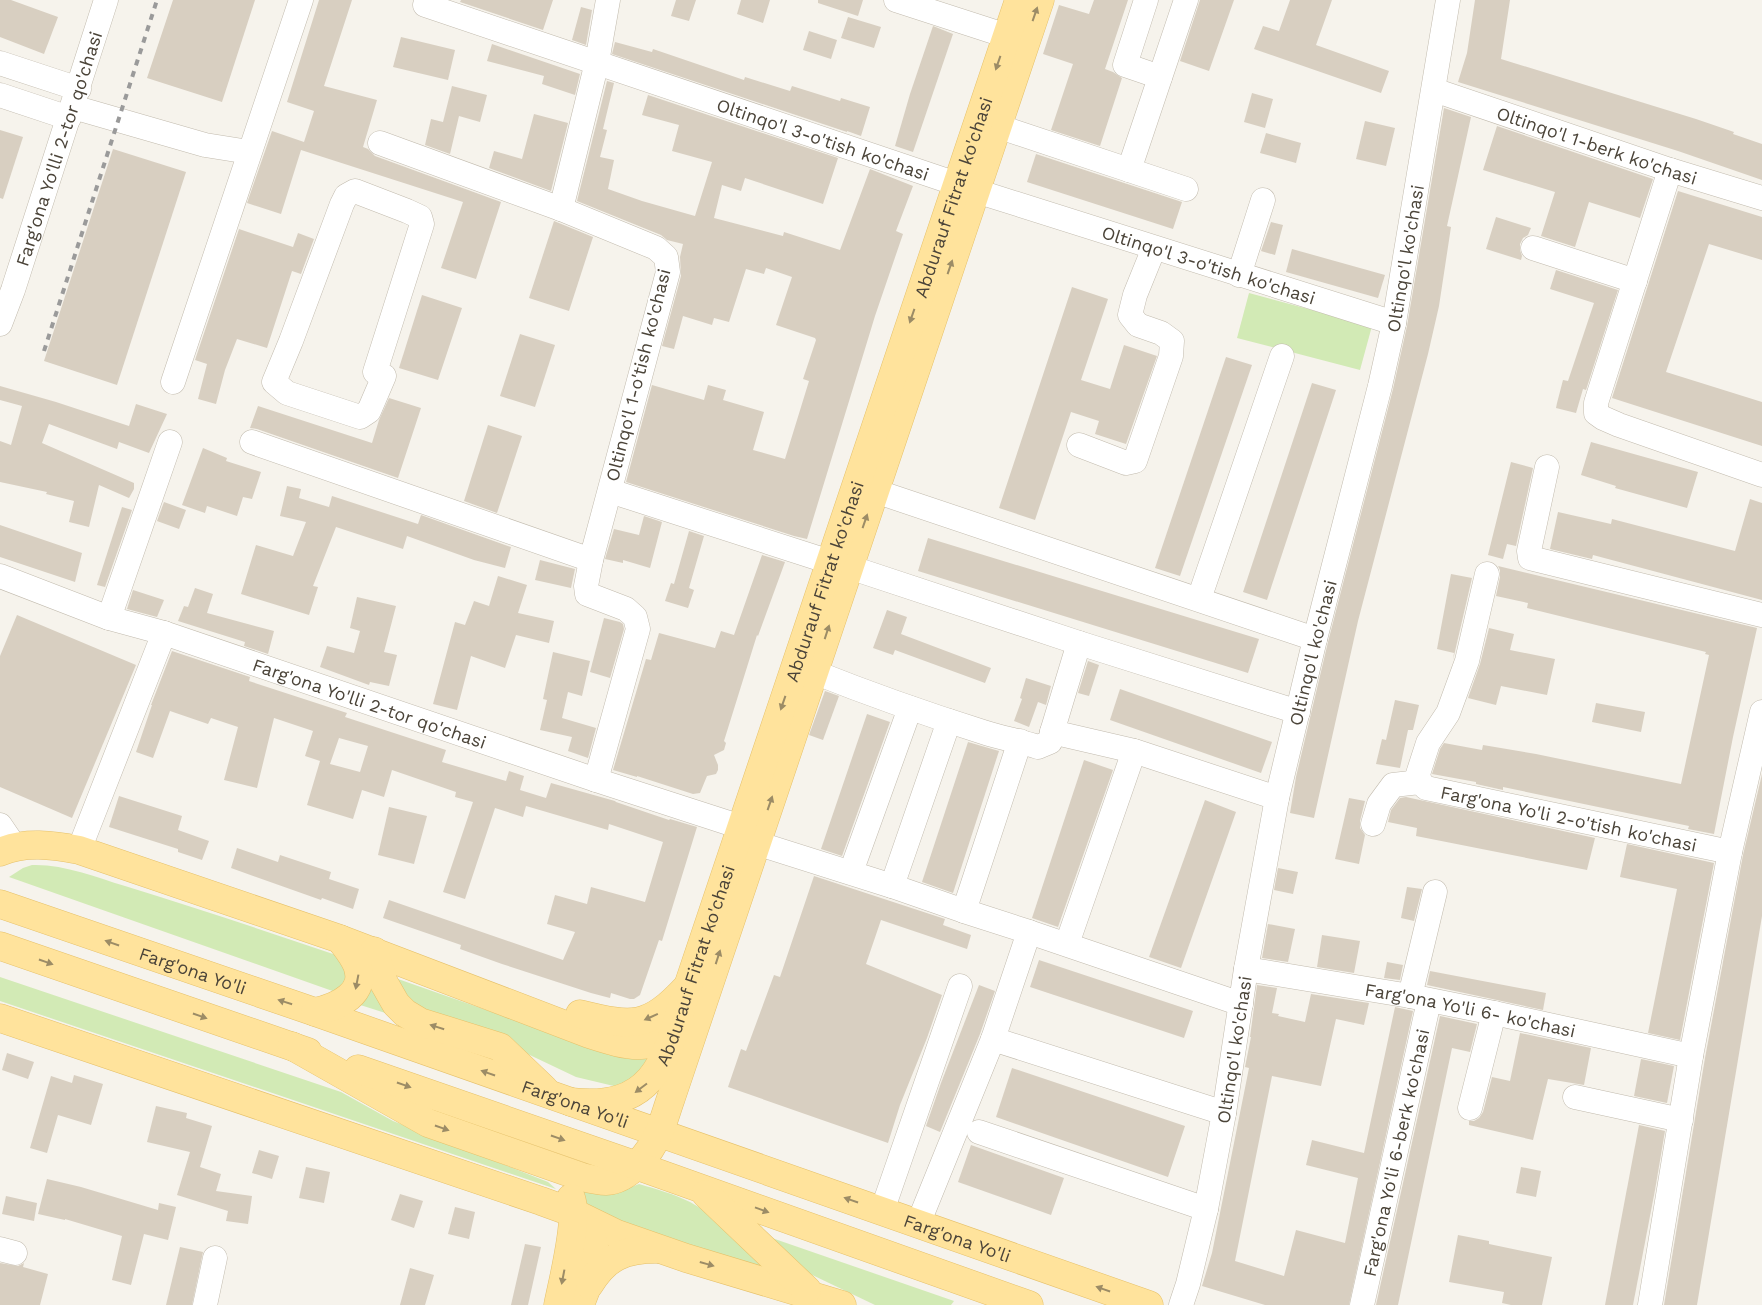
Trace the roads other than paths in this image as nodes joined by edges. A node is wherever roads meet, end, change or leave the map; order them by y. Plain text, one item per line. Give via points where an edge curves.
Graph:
1 (106, 0) edge
2 (301, 0) edge
3 (608, 0) edge
4 (896, 0) edge
5 (1019, 0) edge
6 (1040, 0) edge
7 (1146, 0) edge
8 (1186, 0) edge
9 (1448, 0) edge
10 (425, 5) dead end
11 (1007, 36) junction
12 (597, 62) junction
13 (0, 63) edge
14 (1160, 76) junction
15 (1434, 90) junction
16 (0, 94) edge
17 (74, 105) junction
18 (997, 126) junction
19 (380, 143) dead end
20 (249, 152) junction
21 (1129, 170) junction
22 (1670, 170) junction
23 (966, 187) junction
24 (1186, 189) dead end
25 (1762, 198) edge
26 (1263, 200) dead end
27 (561, 209) junction
28 (1154, 248) junction
29 (1533, 248) dead end
30 (1239, 274) junction
31 (1635, 282) junction
32 (2, 311) edge
33 (1394, 323) junction
34 (1282, 356) dead end
35 (379, 374) joint
36 (173, 382) dead end
37 (170, 442) dead end
38 (252, 442) dead end
39 (1079, 445) dead end
40 (1547, 467) dead end
41 (1762, 475) edge
42 (875, 490) junction
43 (610, 491) junction
44 (591, 560) junction
45 (839, 564) junction
46 (1487, 574) dead end
47 (0, 576) edge
48 (1199, 599) junction
49 (1762, 615) edge
50 (109, 618) junction
51 (164, 633) junction
52 (1316, 639) junction
53 (1079, 643) junction
54 (814, 672) junction
55 (910, 708) junction
56 (1298, 712) junction
57 (1762, 712) edge
58 (948, 721) junction
59 (1052, 732) junction
60 (1020, 740) junction
61 (1134, 751) junction
62 (596, 780) junction
63 (1420, 782) junction
64 (1277, 798) junction
65 (1373, 824) dead end
66 (752, 834) junction
67 (5, 842) edge
68 (79, 850) junction
69 (1730, 852) junction
70 (851, 872) junction
71 (892, 886) junction
72 (1435, 892) dead end
73 (0, 904) edge
74 (964, 910) junction
75 (1029, 932) junction
76 (340, 939) junction
77 (1067, 944) junction
78 (0, 946) edge
79 (374, 951) junction
80 (402, 961) junction
81 (1246, 969) junction
82 (960, 986) dead end
83 (695, 995) junction
84 (1420, 998) junction
85 (1241, 1004) junction
86 (315, 1012) junction
87 (1494, 1012) junction
88 (0, 1018) edge
89 (674, 1032) junction
90 (993, 1039) junction
91 (292, 1046) junction
92 (1691, 1056) junction
93 (1575, 1097) dead end
94 (561, 1099) junction
95 (1470, 1108) dead end
96 (1224, 1113) junction
97 (1680, 1120) junction
98 (979, 1132) dead end
99 (659, 1133) junction
100 (531, 1158) junction
101 (635, 1165) junction
102 (700, 1188) junction
103 (1206, 1209) junction
104 (882, 1211) junction
105 (574, 1213) junction
106 (918, 1224) junction
107 (661, 1249) junction
108 (215, 1258) dead end
109 (992, 1292) junction
110 (582, 1299) edge
111 (809, 1300) edge
112 (205, 1305) edge
113 (558, 1305) edge
114 (842, 1305) edge
115 (964, 1305) edge
116 (1029, 1305) edge
117 (1149, 1305) edge
118 (1181, 1305) edge
119 (1362, 1305) edge
120 (1650, 1305) edge

1 - 17 street, Farg'ona Yo'lli 2-tor qo'chasi
2 - 20 street
3 - 12 street
4 - 11 street
5 - 11 main road, Abdurauf Fitrat ko'chasi
18 -> 6 main road, Abdurauf Fitrat ko'chasi
7 - 14 street via 1125,65
8 - 14 street
9 - 15 street, Oltinqo'l ko'chasi
10 - 12 street, Oltinqo'l 3-o'tish ko'chasi
11 -> 23 main road, Abdurauf Fitrat ko'chasi
12 - 23 street, Oltinqo'l 3-o'tish ko'chasi
12 - 27 street
13 - 17 street
14 - 21 street
15 - 22 street, Oltinqo'l 1-berk ko'chasi
15 - 33 street, Oltinqo'l ko'chasi
16 - 17 street
17 - 20 street via 205,145
17 - 32 street, Farg'ona Yo'lli 2-tor qo'chasi
18 - 21 street
18 - 23 main road, Abdurauf Fitrat ko'chasi
19 - 27 street, Oltinqo'l 1-o'tish ko'chasi
20 - 36 street
21 - 24 street
22 - 25 street, Oltinqo'l 1-berk ko'chasi
22 - 31 street
23 - 28 street, Oltinqo'l 3-o'tish ko'chasi
42 -> 23 main road, Abdurauf Fitrat ko'chasi
23 -> 45 main road, Abdurauf Fitrat ko'chasi
26 - 30 street
27 - 43 street, Oltinqo'l 1-o'tish ko'chasi via 656,248 666,256 668,272
28 - 30 street, Oltinqo'l 3-o'tish ko'chasi
28 - 39 street via 1130,316 1138,325 1161,333 1172,341 1171,356 1134,461 1126,464
29 - 31 street
30 - 33 street, Oltinqo'l 3-o'tish ko'chasi
31 - 41 street via 1596,403 1596,413 1620,425
33 - 52 street, Oltinqo'l ko'chasi
34 - 48 street
35 - 35 street via 422,224 420,217 407,210 355,191 346,196 342,204 274,382 287,393 360,416 369,410
37 - 50 street
38 - 44 street
40 - 49 street via 1530,558
45 -> 42 main road, Abdurauf Fitrat ko'chasi
42 - 48 street
43 - 44 street, Oltinqo'l 1-o'tish ko'chasi
43 - 45 street
44 - 62 street, Oltinqo'l 1-o'tish ko'chasi via 587,594 626,609 635,616 638,629
45 - 53 street
54 -> 45 main road, Abdurauf Fitrat ko'chasi
45 -> 66 main road, Abdurauf Fitrat ko'chasi
46 - 63 street, Farg'ona Yo'li 2-o'tish ko'chasi via 1467,661 1448,712 1428,742 1418,774
47 - 50 street, Farg'ona Yo'lli 2-tor qo'chasi
48 - 52 street
50 - 51 street, Farg'ona Yo'lli 2-tor qo'chasi
51 - 62 street, Farg'ona Yo'lli 2-tor qo'chasi
51 - 68 street
52 - 56 street, Oltinqo'l ko'chasi
53 - 56 street
53 - 59 street
54 - 55 street
66 -> 54 main road, Abdurauf Fitrat ko'chasi
55 - 58 street
55 - 70 street
56 - 64 street, Oltinqo'l ko'chasi
57 - 69 street
58 - 60 street
58 - 71 street
59 - 60 street via 1050,742 1038,747
59 - 61 street
60 - 74 street
61 - 64 street
61 - 77 street
62 - 66 street, Farg'ona Yo'lli 2-tor qo'chasi
63 - 65 street via 1393,785 1379,804
63 - 69 street, Farg'ona Yo'li 2-o'tish ko'chasi via 1426,788
64 - 81 street, Oltinqo'l ko'chasi
66 - 70 street, Farg'ona Yo'lli 2-tor qo'chasi
66 - 83 main road, Abdurauf Fitrat ko'chasi
67 - 68 main road
68 - 76 main road
69 - 92 street
70 - 71 street, Farg'ona Yo'lli 2-tor qo'chasi
71 - 74 street, Farg'ona Yo'lli 2-tor qo'chasi
72 - 84 street, Farg'ona Yo'li 6-berk ko'chasi
86 -> 73 main road, Farg'ona Yo'li
74 - 75 street, Farg'ona Yo'lli 2-tor qo'chasi
75 - 77 street, Farg'ona Yo'lli 2-tor qo'chasi
75 - 90 street
76 - 79 main road
76 -> 86 main road via 358,966 358,986 340,1004
77 - 85 street, Farg'ona Yo'lli 2-tor qo'chasi
78 -> 91 main road
79 - 80 main road
94 -> 79 main road via 500,1047 420,1022 405,1013 388,991
83 -> 80 main road via 652,1017 618,1022 572,1013
80 - 89 main road via 617,1043 650,1045
81 - 84 street, Farg'ona Yo'li 6- ko'chasi
81 - 85 street, Oltinqo'l ko'chasi
82 - 104 street
83 - 89 main road
83 - 99 main road, Abdurauf Fitrat ko'chasi
84 - 87 street, Farg'ona Yo'li 6- ko'chasi
84 - 119 street, Farg'ona Yo'li 6-berk ko'chasi
85 - 96 street, Oltinqo'l ko'chasi
94 -> 86 main road, Farg'ona Yo'li
87 - 92 street, Farg'ona Yo'li 6- ko'chasi
87 - 95 street
88 - 105 main road
89 -> 94 main road, Abdurauf Fitrat ko'chasi via 657,1071 645,1086 610,1102 591,1104
90 - 96 street
90 - 106 street
91 -> 100 main road, Abdurauf Fitrat ko'chasi via 428,1123
91 -> 101 main road
92 - 97 street
93 - 97 street
94 - 99 main road, Farg'ona Yo'li
96 - 103 street, Oltinqo'l ko'chasi
97 - 120 street
98 - 103 street
99 - 101 main road, Abdurauf Fitrat ko'chasi
104 -> 99 main road, Farg'ona Yo'li
100 - 101 main road, Abdurauf Fitrat ko'chasi via 582,1177 604,1181 621,1176
100 - 105 main road via 568,1190
101 - 102 main road
102 -> 109 main road
102 - 111 main road
103 - 118 street, Oltinqo'l ko'chasi
104 - 106 main road, Farg'ona Yo'li
105 - 107 main road via 604,1229
105 - 110 main road via 591,1234 595,1251
105 -> 113 main road
117 -> 106 main road, Farg'ona Yo'li
107 - 110 main road via 639,1249 612,1258
107 -> 111 main road
108 - 112 street
109 - 115 main road
109 - 116 main road
111 - 114 main road

